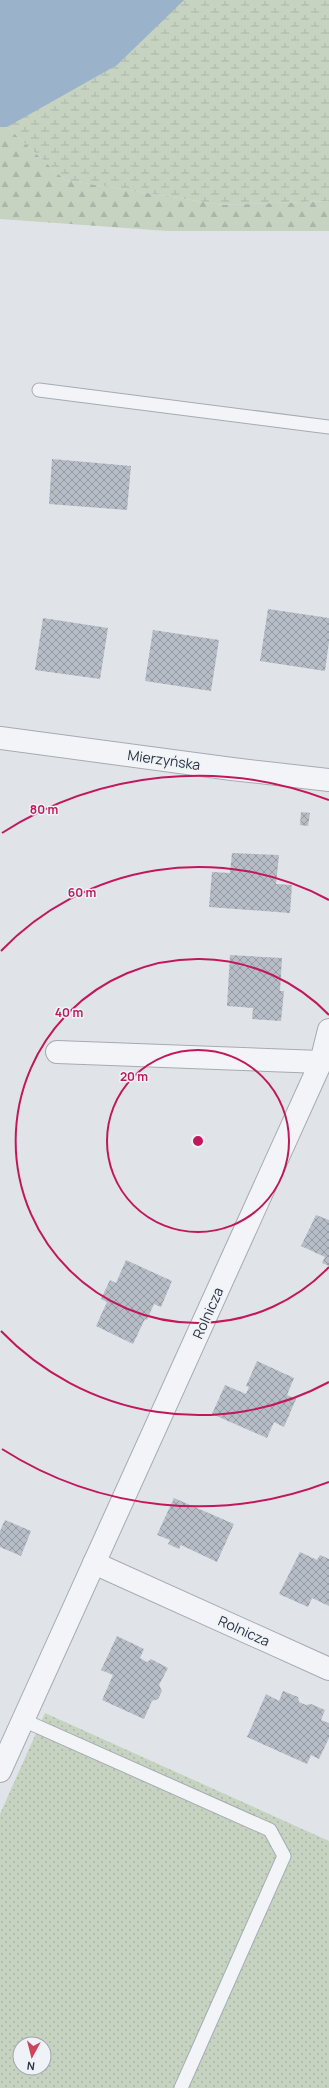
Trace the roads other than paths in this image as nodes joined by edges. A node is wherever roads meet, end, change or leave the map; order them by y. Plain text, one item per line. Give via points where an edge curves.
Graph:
1 (39, 390) dead end
2 (329, 427) edge
3 (0, 738) edge
4 (329, 780) edge
5 (329, 1030) edge
6 (57, 1052) dead end
7 (321, 1062) junction
8 (94, 1563) junction
9 (329, 1669) edge
10 (13, 1729) edge
11 (0, 1771) edge
12 (181, 2088) edge

1 - 2 lane
3 - 4 street, Mierzyńska
5 - 7 street, Rolnicza
6 - 7 street
7 - 8 street, Rolnicza
8 - 9 street, Rolnicza
8 - 10 street, Rolnicza
10 - 11 street, Rolnicza
10 - 12 lane via 270,1830 284,1856

